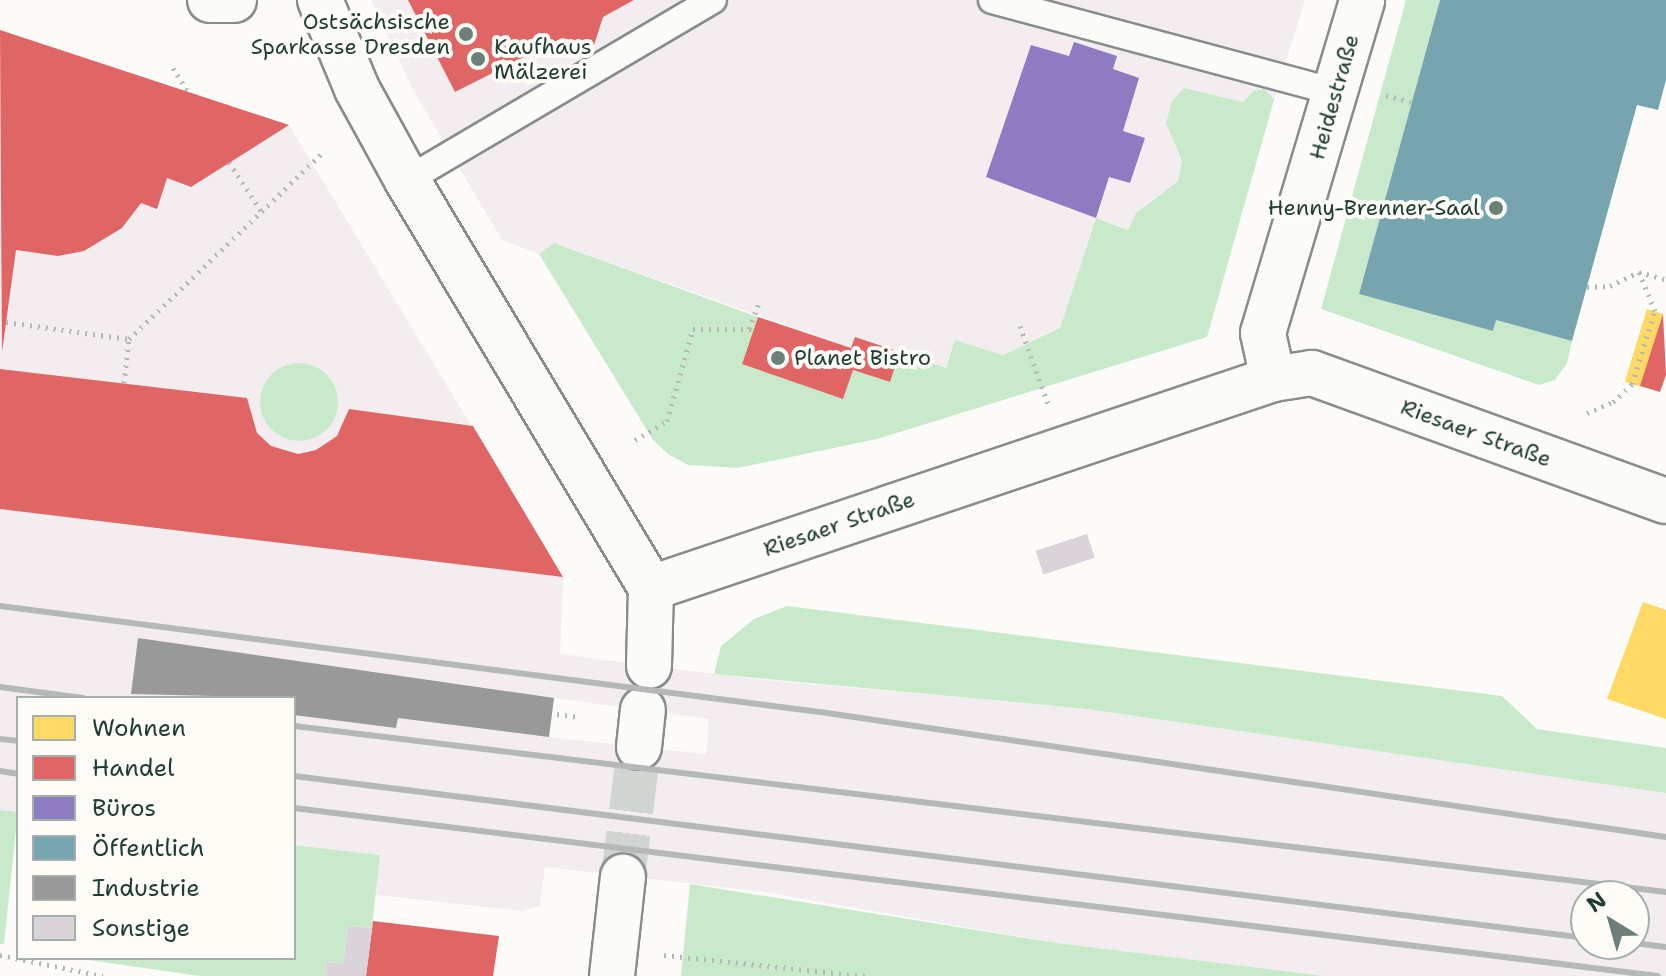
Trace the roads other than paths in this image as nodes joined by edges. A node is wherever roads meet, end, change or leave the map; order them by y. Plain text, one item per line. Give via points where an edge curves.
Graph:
1 (210, 0) edge
2 (234, 0) edge
3 (320, 0) edge
4 (713, 0) edge
5 (992, 0) edge
6 (1362, 0) edge
7 (1336, 92) junction
8 (407, 180) junction
9 (1273, 379) junction
10 (1666, 501) edge
11 (651, 588) junction
12 (649, 666) dead end
13 (623, 877) tunnel mouth
14 (614, 962) edge

1 - 2 street
3 - 8 street via 357,89
4 - 8 lane
5 - 7 lane
6 - 7 street, Heidestraße
7 - 9 street, Heidestraße via 1263,333
8 - 11 street
9 - 10 street, Riesaer Straße via 1312,373
9 - 11 street, Riesaer Straße
11 - 12 street
13 - 14 street

